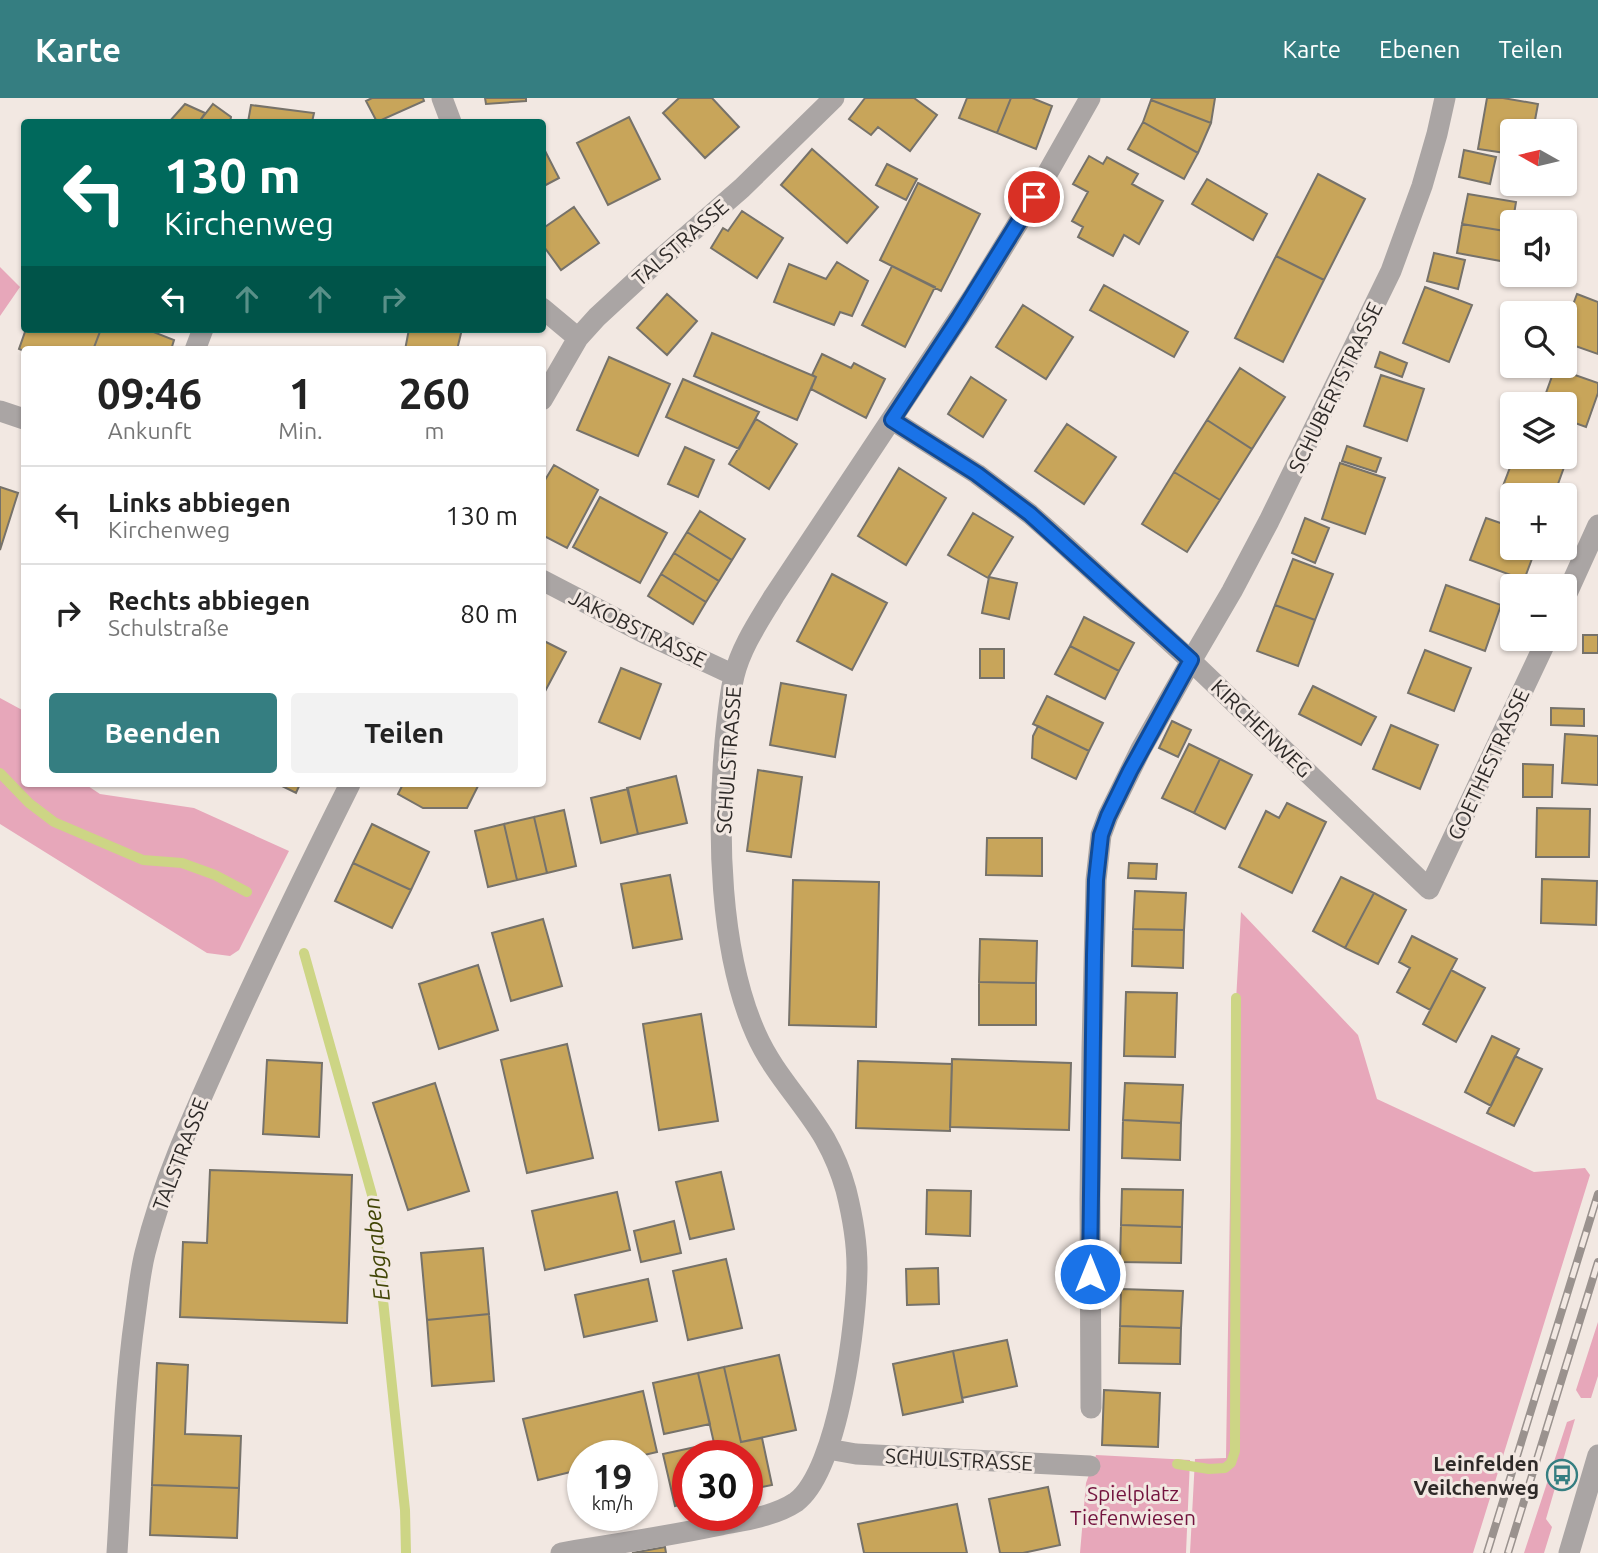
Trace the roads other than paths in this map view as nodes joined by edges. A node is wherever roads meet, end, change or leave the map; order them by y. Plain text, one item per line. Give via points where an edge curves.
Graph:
1 (442, 98) edge
2 (834, 98) edge
3 (1090, 98) edge
4 (1445, 98) edge
5 (449, 119) edge
6 (546, 311) edge
7 (578, 338) junction
8 (546, 393) edge
9 (0, 411) edge
10 (21, 418) edge
11 (892, 420) junction
12 (1598, 526) edge
13 (1576, 574) edge
14 (546, 582) edge
15 (1541, 651) edge
16 (1191, 660) junction
17 (734, 675) junction
18 (349, 787) edge
19 (1429, 889) joint
20 (1091, 1408) dead end
21 (828, 1449) junction
22 (1598, 1455) edge
23 (1090, 1466) dead end
24 (117, 1553) edge
25 (561, 1553) edge
26 (1569, 1553) edge

1 - 5 street
2 - 7 street, TALSTRASSE
3 - 11 street, SCHULSTRASSE via 1004,247
4 - 16 street, SCHUBERTSTRASSE via 1422,186 1391,271 1269,521
6 - 7 street
7 - 8 street, TALSTRASSE
9 - 10 street
11 - 16 street, KIRCHENWEG via 1030,514
11 - 17 street, SCHULSTRASSE via 774,596
12 - 13 street
14 - 17 street, JAKOBSTRASSE
15 - 19 street, GOETHESTRASSE
16 - 19 street, KIRCHENWEG
16 - 20 street, SCHUBERTSTRASSE via 1108,816 1098,855 1090,1199
17 - 21 street, SCHULSTRASSE via 721,820 733,958 746,1008 765,1053 826,1140 836,1162 853,1231 855,1307 844,1386
18 - 24 street, TALSTRASSE via 196,1107 144,1255 127,1381
21 - 23 street, SCHULSTRASSE
21 - 25 street, SCHULSTRASSE via 808,1491 775,1512
22 - 26 street

